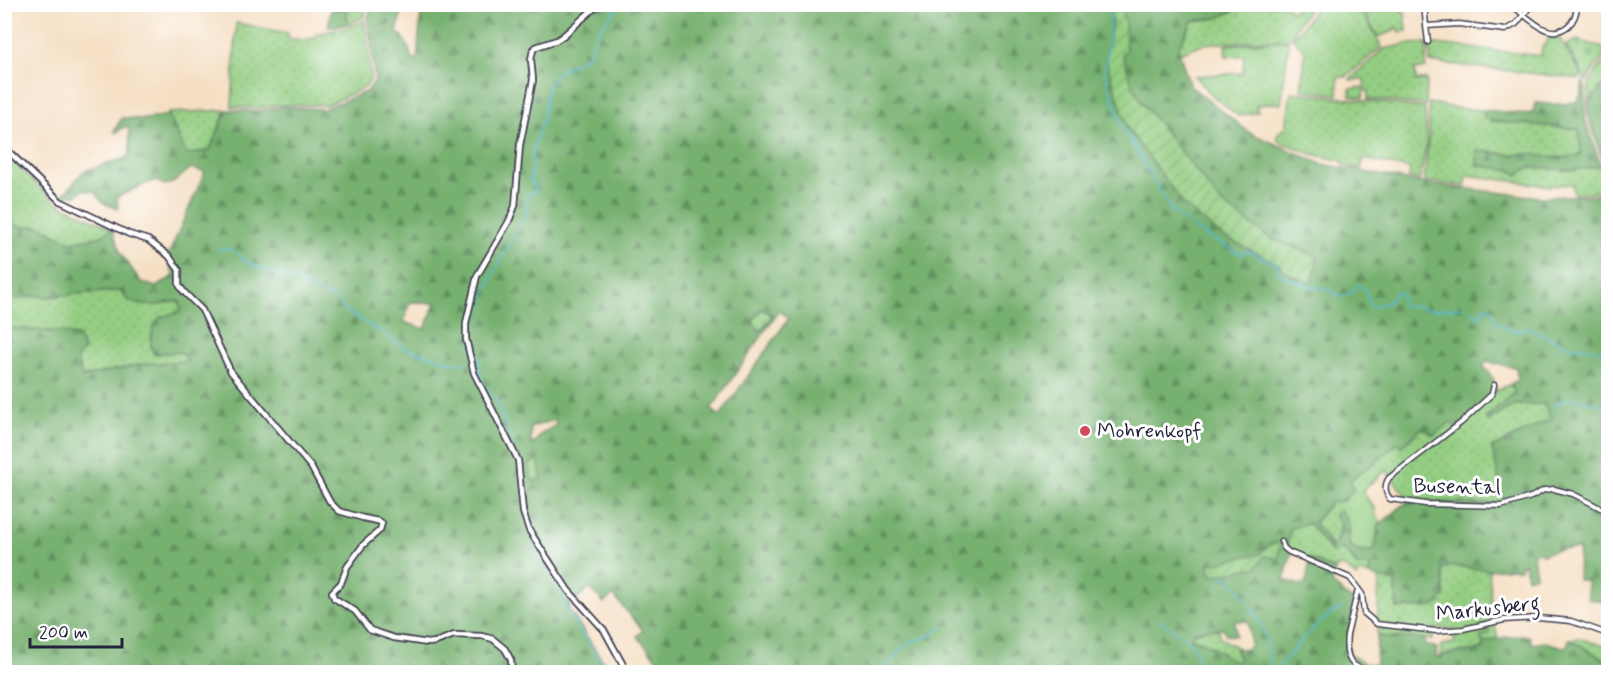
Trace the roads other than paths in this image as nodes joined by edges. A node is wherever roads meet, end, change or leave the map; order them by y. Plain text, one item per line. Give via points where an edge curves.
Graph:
1 (598, 4) edge
2 (1425, 4) edge
3 (1509, 4) edge
4 (1532, 4) edge
5 (1577, 4) edge
6 (1524, 14) junction
7 (1426, 26) junction
8 (1428, 42) dead end
9 (4, 147) edge
10 (1494, 385) dead end
11 (1608, 512) edge
12 (1281, 541) dead end
13 (1358, 588) junction
14 (1608, 634) edge
15 (512, 672) edge
16 (627, 672) edge
17 (1388, 672) edge

1 - 16 street via 563,36 533,50 533,80 520,145 515,206 477,276 465,330 474,373 518,460 523,512 529,530 568,590 606,635
2 - 7 street
3 - 6 street
4 - 6 street
5 - 6 street via 1570,25 1558,31 1548,31
6 - 7 street via 1506,30 1459,24
7 - 8 street
9 - 15 street via 60,201 148,240 169,256 178,270 179,285 202,310 231,372 311,467 330,502 344,512 380,522 380,530 347,567 341,583 332,592 334,598 355,611 370,630 394,638 428,643 454,635 493,639 505,649
10 - 11 street, Busental via 1492,394 1462,422 1389,478 1385,486 1390,499 1501,506 1554,489
12 - 13 street via 1289,552 1350,578
13 - 14 street, Markusberg via 1364,613 1380,625 1436,631 1538,618 1571,621
13 - 17 street via 1347,635 1350,658 1366,672

